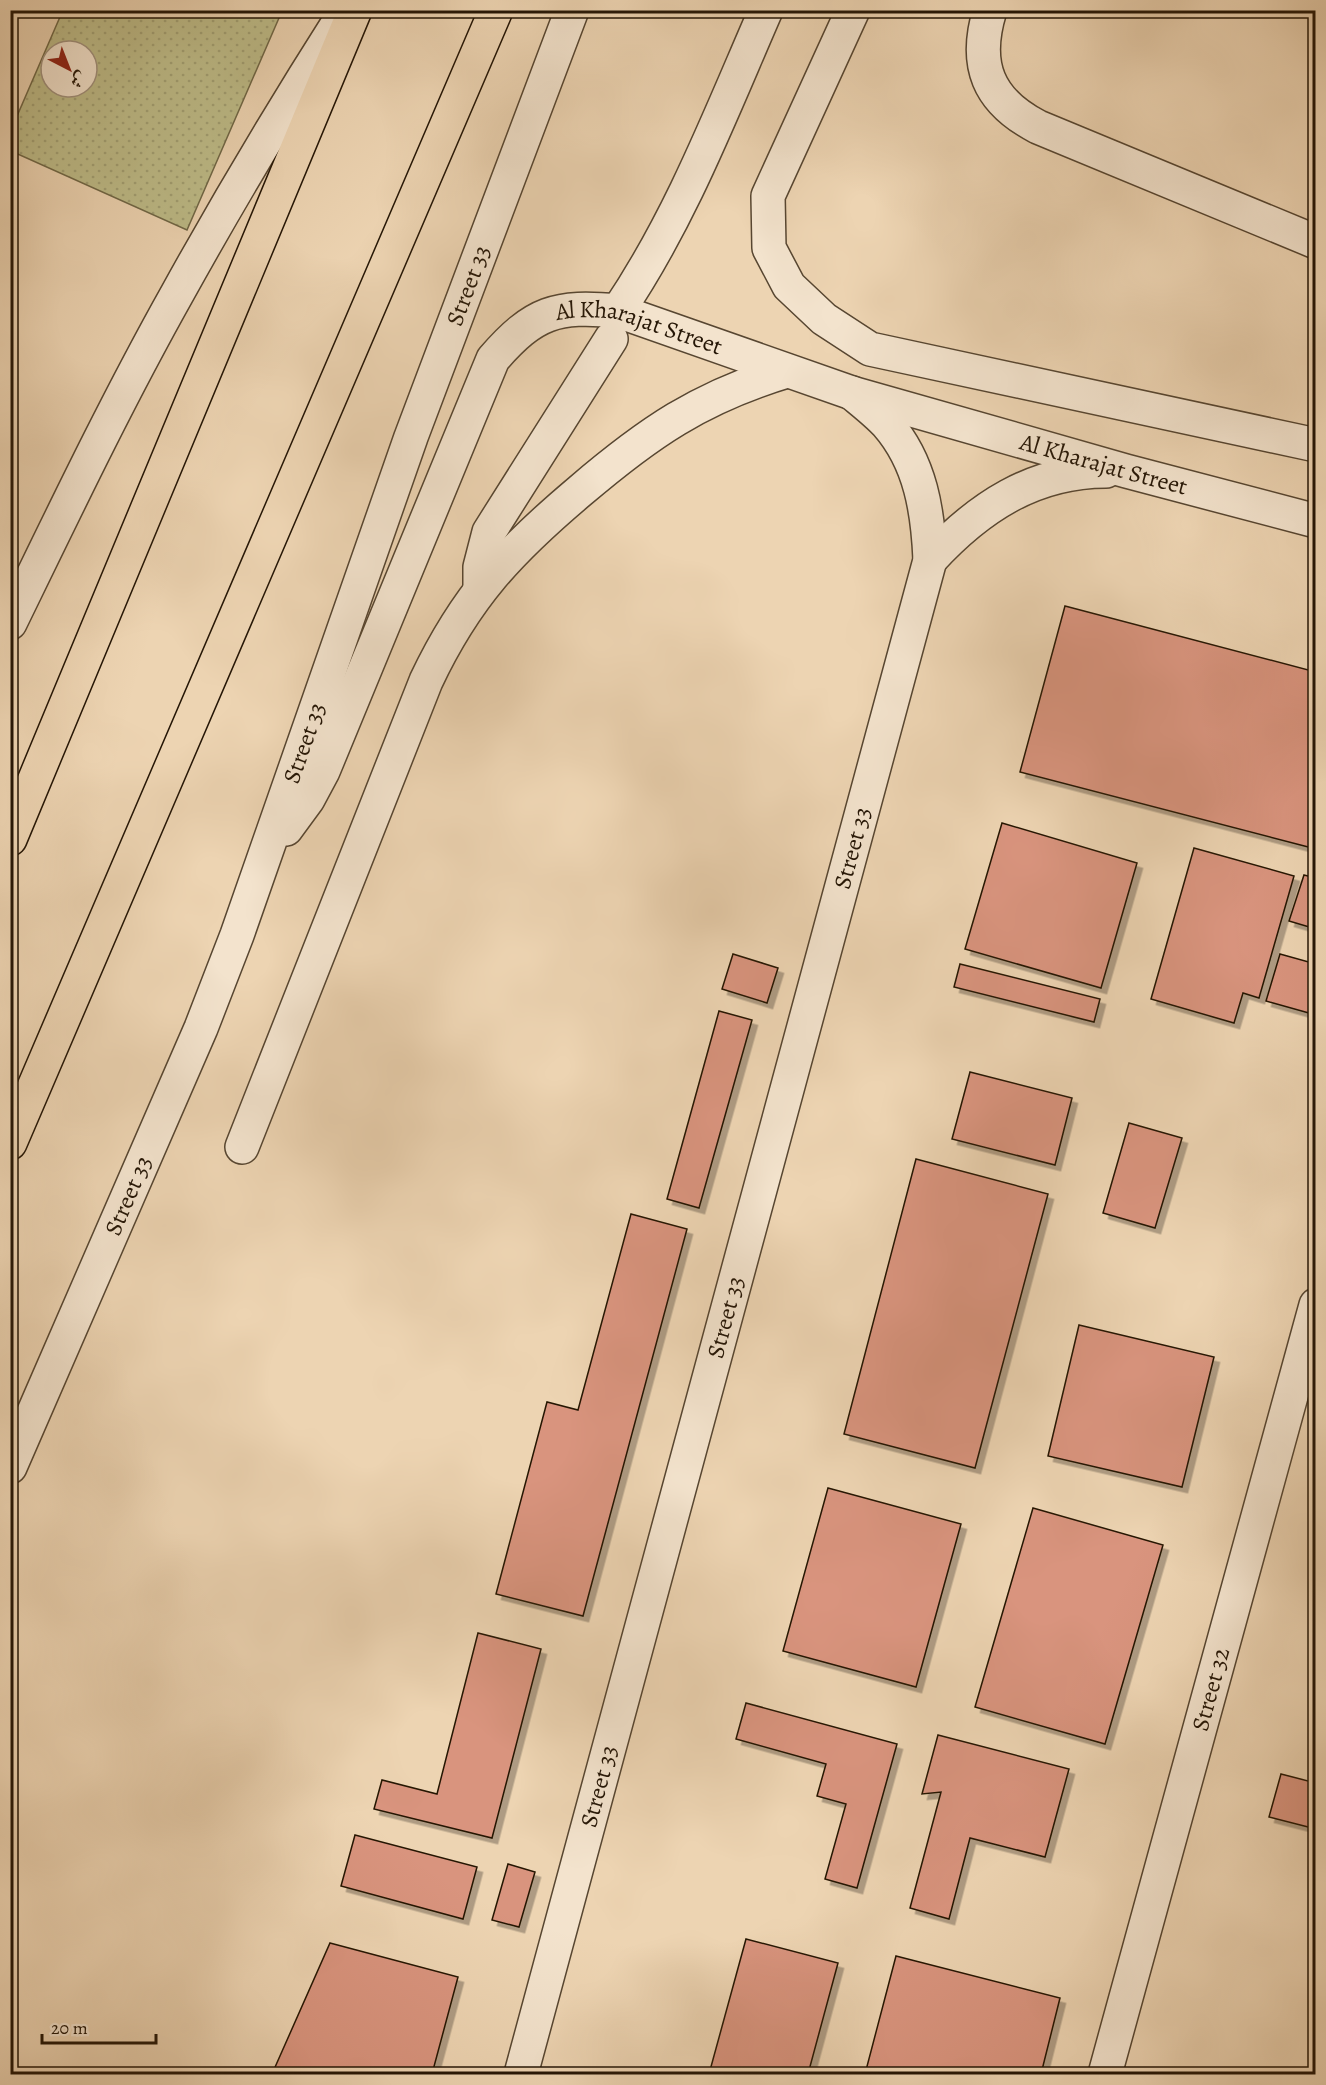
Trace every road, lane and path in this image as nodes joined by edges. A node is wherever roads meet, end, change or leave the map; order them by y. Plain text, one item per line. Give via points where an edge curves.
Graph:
1 (347, 10) edge
2 (355, 10) edge
3 (496, 10) edge
4 (572, 10) edge
5 (766, 10) edge
6 (853, 10) edge
7 (990, 10) edge
8 (1316, 242) edge
9 (614, 325) junction
10 (787, 371) junction
11 (852, 393) junction
12 (1316, 445) edge
13 (1126, 471) junction
14 (1316, 521) edge
15 (930, 560) junction
16 (480, 587) junction
17 (10, 623) edge
18 (10, 838) edge
19 (268, 847) junction
20 (10, 1143) edge
21 (242, 1147) dead end
22 (1316, 1305) edge
23 (10, 1467) edge
24 (521, 2074) edge
25 (1105, 2074) edge

1 - 17 street via 176,295
2 - 18 highway
3 - 20 highway
4 - 19 street, Street 33 via 411,437
5 - 9 street via 673,222
6 - 12 street via 768,196 769,248 789,286 824,319 870,350
7 - 8 street via 982,44 986,71 996,95 1014,115
9 - 10 street, Al Kharajat Street
9 - 16 street via 489,532 480,567
9 - 19 street, Al Kharajat Street via 578,307 545,316 515,334 493,359 323,771 290,825
10 - 11 street, Al Kharajat Street
10 - 16 street via 719,395 627,450 529,534
11 - 13 street, Al Kharajat Street
11 - 15 street, Street 33 via 888,425 914,466 928,512
13 - 14 street, Al Kharajat Street
13 - 15 street, Street 33 via 1089,471 1017,490 984,509
15 - 24 street, Street 33
16 - 21 street via 441,648 426,681
19 - 23 street, Street 33 via 201,1028
22 - 25 street, Street 32

